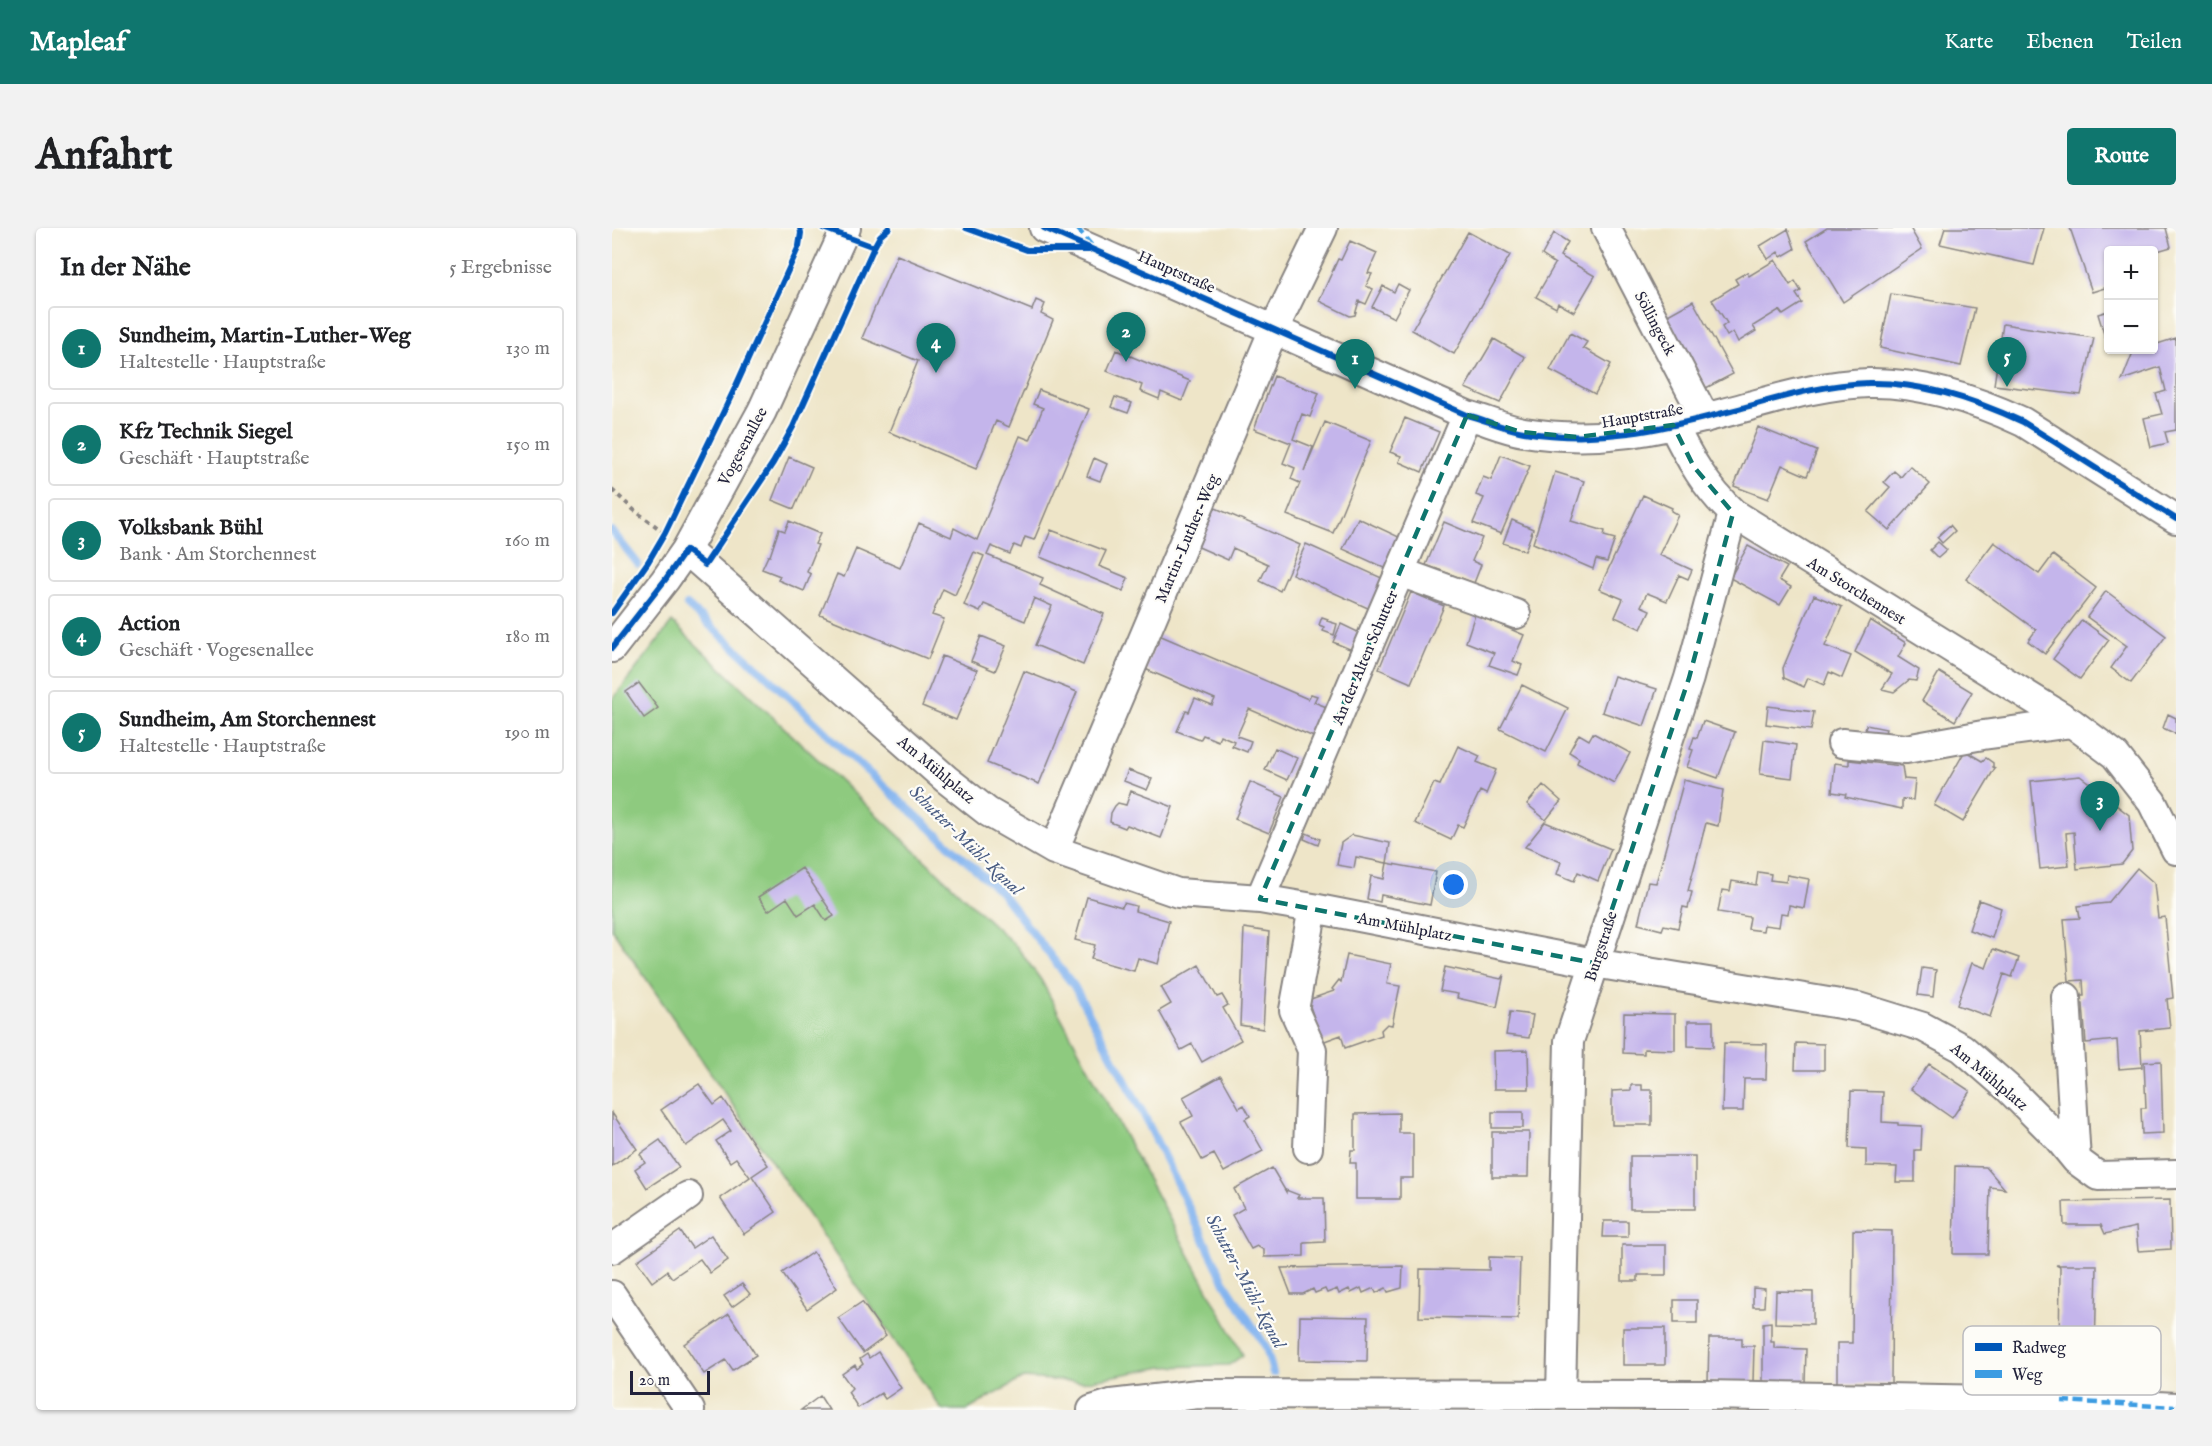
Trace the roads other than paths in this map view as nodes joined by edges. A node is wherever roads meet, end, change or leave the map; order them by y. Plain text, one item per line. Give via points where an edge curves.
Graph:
1 (846, 228) edge
2 (1044, 228) edge
3 (1323, 228) edge
4 (1606, 228) edge
5 (1274, 329) junction
6 (1467, 415) junction
7 (1706, 418) junction
8 (1673, 425) junction
9 (1733, 513) junction
10 (2176, 519) edge
11 (686, 550) junction
12 (1400, 572) junction
13 (1516, 614) dead end
14 (612, 648) edge
15 (2072, 723) junction
16 (1842, 743) dead end
17 (1054, 850) junction
18 (2176, 850) edge
19 (1260, 899) junction
20 (1313, 908) junction
21 (1594, 963) junction
22 (2067, 997) dead end
23 (1308, 1148) dead end
24 (2076, 1160) junction
25 (2176, 1174) edge
26 (688, 1196) dead end
27 (612, 1249) edge
28 (612, 1295) edge
29 (1561, 1395) junction
30 (1704, 1402) edge
31 (2062, 1406) edge
32 (2176, 1407) edge
33 (690, 1410) edge
34 (1092, 1410) edge

1 - 11 street, Vogesenallee via 762,411
2 - 5 street, Hauptstraße
3 - 5 street, Martin-Luther-Weg
4 - 7 street, Söllingeck
5 - 6 street, Hauptstraße
5 - 17 street, Martin-Luther-Weg
6 - 8 street, Hauptstraße via 1521,432 1577,437 1620,436
6 - 12 street, An der Alten Schutter
7 - 8 street, Hauptstraße
7 - 10 street, Hauptstraße via 1803,391 1870,383 1921,388 1974,402 2023,422
8 - 9 street, Am Storchennest via 1694,467
9 - 15 street, Am Storchennest
9 - 21 street, Burgstraße via 1689,678
11 - 14 street, Vogesenallee
11 - 17 street, Am Mühlplatz via 946,779 988,812
12 - 13 street
12 - 19 street, An der Alten Schutter
15 - 16 street via 1906,749
15 - 18 street, Am Storchennest via 2115,755 2152,802
17 - 19 street, Am Mühlplatz via 1178,893
19 - 20 street, Am Mühlplatz
20 - 21 street, Am Mühlplatz
20 - 23 street via 1294,1010 1312,1050
21 - 24 street, Am Mühlplatz via 1858,1007 1923,1027 1962,1048 2058,1137
21 - 29 street, Burgstraße via 1569,1041
22 - 24 street
24 - 25 street, Am Mühlplatz via 2098,1176
26 - 27 street
28 - 33 street
29 - 30 street
29 - 34 street via 1198,1394 1111,1404
30 - 31 street
31 - 32 street

